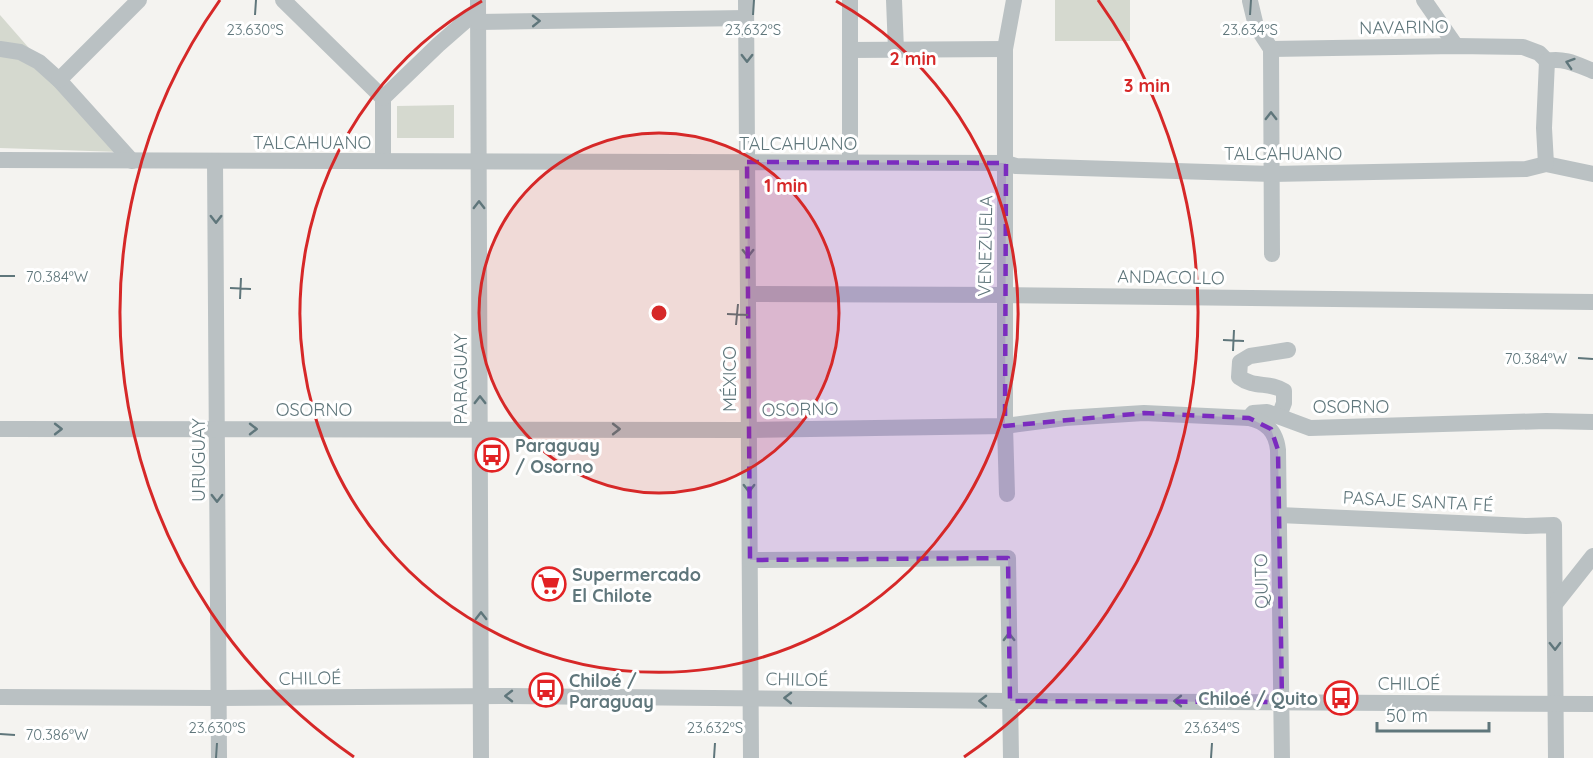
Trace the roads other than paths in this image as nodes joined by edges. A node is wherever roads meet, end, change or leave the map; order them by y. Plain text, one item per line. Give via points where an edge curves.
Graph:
1 (139, 0) edge
2 (283, 0) edge
3 (746, 0) edge
4 (850, 0) edge
5 (894, 0) edge
6 (1014, 0) edge
7 (1249, 0) edge
8 (1424, 0) edge
9 (478, 11) edge
10 (746, 18) junction
11 (1456, 46) junction
12 (0, 49) edge
13 (1005, 49) junction
14 (850, 50) junction
15 (896, 50) junction
16 (1271, 50) junction
17 (1547, 61) junction
18 (1593, 71) edge
19 (59, 80) junction
20 (383, 98) junction
21 (0, 160) edge
22 (132, 161) junction
23 (215, 161) junction
24 (383, 161) junction
25 (478, 162) junction
26 (747, 162) junction
27 (850, 162) junction
28 (1006, 163) junction
29 (1546, 164) junction
30 (1272, 174) junction
31 (1593, 174) edge
32 (1272, 254) dead end
33 (748, 294) junction
34 (1004, 295) junction
35 (1593, 302) edge
36 (1288, 350) dead end
37 (1279, 417) junction
38 (1250, 418) junction
39 (1593, 422) edge
40 (1005, 426) junction
41 (0, 429) edge
42 (217, 429) junction
43 (480, 429) junction
44 (749, 430) junction
45 (1007, 494) dead end
46 (1279, 515) junction
47 (1593, 556) edge
48 (750, 561) junction
49 (1555, 604) junction
50 (481, 696) junction
51 (751, 697) junction
52 (0, 698) edge
53 (218, 698) junction
54 (1010, 701) junction
55 (1282, 702) junction
56 (1556, 703) junction
57 (1593, 704) edge
58 (219, 758) edge
59 (482, 758) edge
60 (751, 758) edge
61 (1011, 758) edge
62 (1282, 758) edge
63 (1556, 758) edge

1 - 19 street
2 - 20 street
3 - 10 street, MÉXICO
4 - 14 street
5 - 15 street
6 - 13 street, VENEZUELA
7 - 16 street via 1256,26
8 - 11 street
9 -> 10 street
9 - 20 street
9 - 25 street, PARAGUAY
10 -> 26 street, MÉXICO
11 - 16 street, NAVARINO
11 - 17 street, NAVARINO via 1523,47
12 - 19 street via 31,56
13 - 15 street
13 - 28 street, VENEZUELA
14 - 15 street
14 - 27 street
30 -> 16 street
18 -> 17 street, NAVARINO via 1566,61
17 - 29 street
19 - 22 street
20 - 24 street
21 - 22 street, TALCAHUANO
22 - 23 street, TALCAHUANO
23 - 24 street, TALCAHUANO
23 -> 42 street, URUGUAY
24 - 25 street, TALCAHUANO
25 - 26 street, TALCAHUANO
43 -> 25 street, PARAGUAY
26 - 27 street, TALCAHUANO
26 -> 33 street, MÉXICO
27 - 28 street, TALCAHUANO
28 - 30 street, TALCAHUANO
28 - 34 street, VENEZUELA
29 - 30 street, TALCAHUANO via 1526,169
29 - 31 street, TALCAHUANO
30 - 32 street
33 - 34 street, ANDACOLLO
33 - 44 street, MÉXICO
34 - 35 street, ANDACOLLO
34 - 40 street, VENEZUELA
36 - 37 street via 1250,356 1240,362 1239,376 1248,383 1284,391
37 - 38 street, OSORNO via 1268,412 1253,413
37 - 39 street, OSORNO via 1310,428
38 - 40 street, OSORNO via 1144,413
38 - 46 street, QUITO via 1271,429 1277,442
40 - 44 street, OSORNO
40 - 45 street, VENEZUELA
41 -> 42 street, OSORNO
42 -> 43 street, OSORNO
42 -> 53 street, URUGUAY
43 -> 44 street, OSORNO
50 -> 43 street, PARAGUAY
44 -> 48 street, MÉXICO
46 - 49 street, PASAJE SANTA FÉ via 1554,525
46 - 55 street, QUITO
47 - 49 street
48 - 51 street, MÉXICO
54 -> 48 street via 1008,558
49 -> 56 street
51 -> 50 street, CHILOÉ
50 - 53 street, CHILOÉ
50 - 59 street, PARAGUAY
54 -> 51 street, CHILOÉ
51 - 60 street, MÉXICO
52 - 53 street, CHILOÉ
53 - 58 street, URUGUAY
55 -> 54 street, CHILOÉ
54 - 61 street
55 - 56 street, CHILOÉ
55 - 62 street, QUITO
56 - 57 street, CHILOÉ
56 - 63 street

